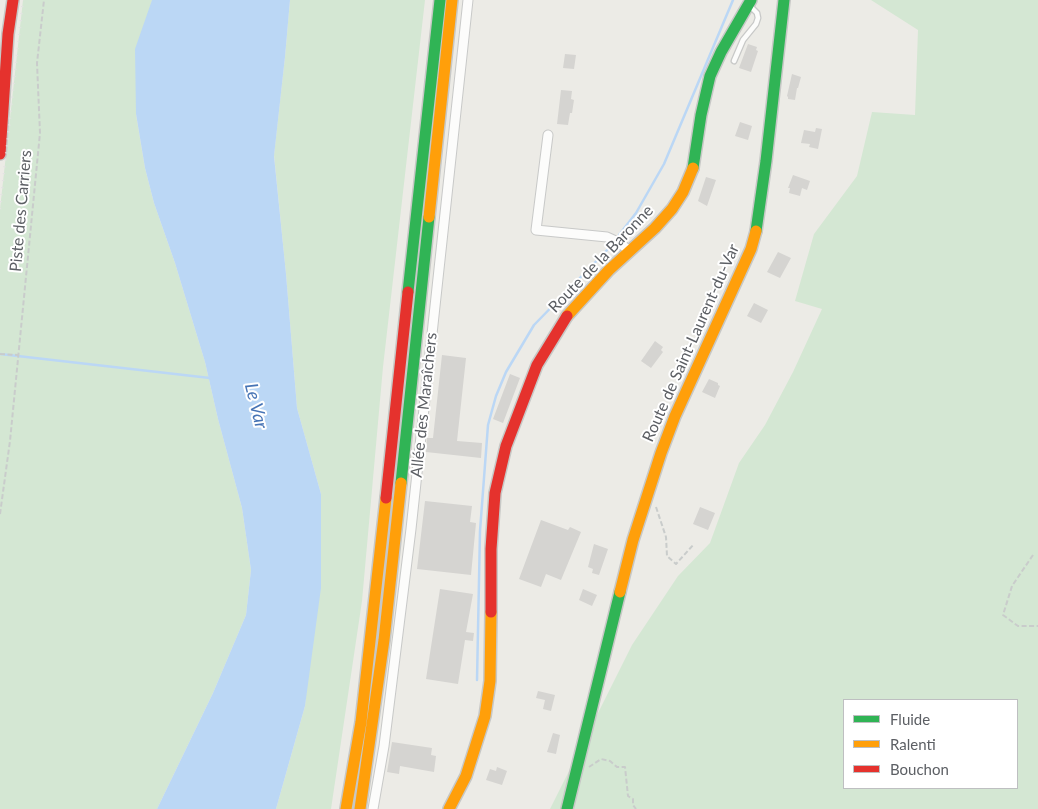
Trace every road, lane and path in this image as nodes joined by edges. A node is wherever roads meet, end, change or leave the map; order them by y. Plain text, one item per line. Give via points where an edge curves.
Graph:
1 (5, 0) edge
2 (13, 0) edge
3 (44, 0) edge
4 (440, 0) edge
5 (452, 0) edge
6 (468, 0) edge
7 (784, 0) edge
8 (750, 2) edge
9 (0, 19) edge
10 (734, 61) dead end
11 (548, 135) dead end
12 (0, 154) edge
13 (630, 251) junction
14 (0, 354) edge
15 (18, 355) junction
16 (655, 504) dead end
17 (0, 514) edge
18 (694, 544) dead end
19 (1033, 555) dead end
20 (1038, 626) edge
21 (574, 776) junction
22 (346, 809) edge
23 (360, 809) edge
24 (373, 809) edge
25 (449, 809) edge
26 (567, 809) edge
27 (636, 809) edge

1 - 9 main road
2 - 12 main road
3 - 15 path, Piste des Carriers via 36,63 40,133
4 - 22 main road via 369,656
5 - 23 main road via 384,640
6 - 24 street, Allée des Maraîchers via 410,539
7 - 21 main road, Route de Saint-Laurent-du-Var via 764,178 751,249 661,453 633,540
8 - 10 lane via 758,18
8 - 13 main road, Route de la Baronne via 710,76 692,173 683,192 672,209
11 - 13 street via 536,230 607,237
13 - 25 main road, Route de la Baronne via 578,303 553,335 532,375 506,446 493,517 488,697 473,756
14 - 15 path
15 - 17 path, Piste des Carriers
16 - 18 path via 666,536 667,556 676,564
19 - 20 path via 1012,586 1003,615 1018,626
21 - 26 main road, Route de Saint-Laurent-du-Var
21 - 27 path via 601,760 625,767 628,796 633,799

